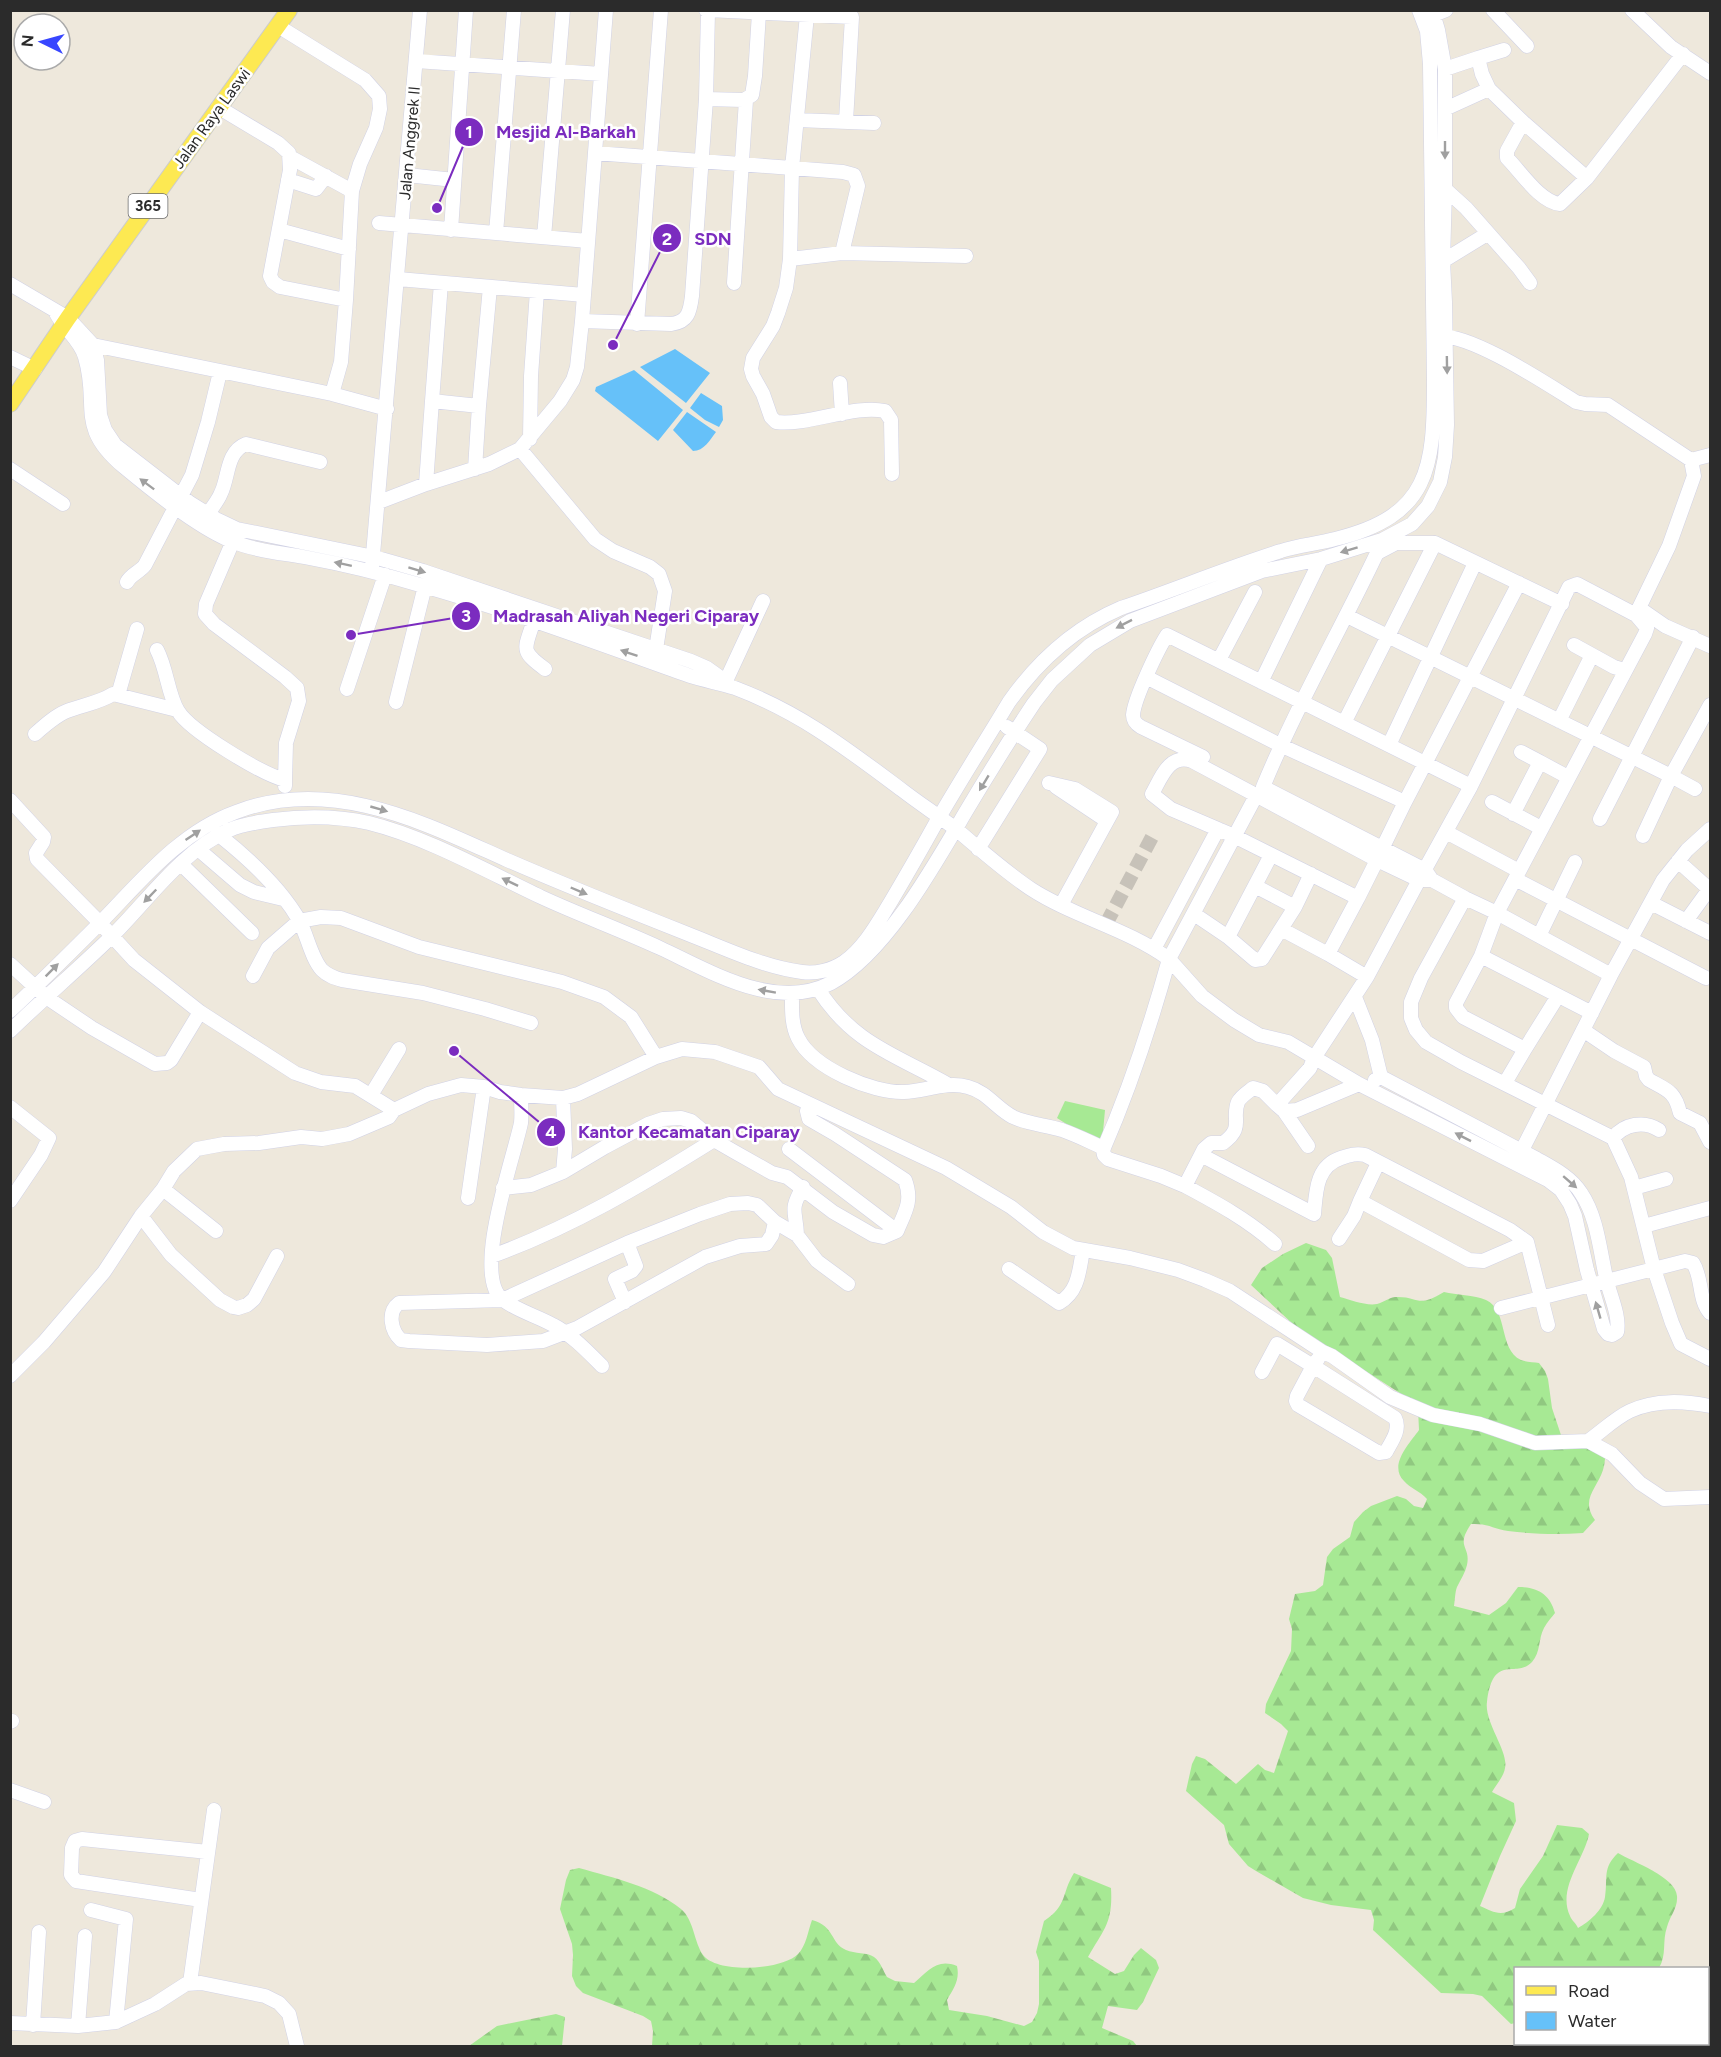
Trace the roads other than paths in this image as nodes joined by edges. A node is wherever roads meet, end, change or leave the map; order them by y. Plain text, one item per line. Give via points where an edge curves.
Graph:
1 (289, 10) edge
2 (420, 10) edge
3 (466, 10) edge
4 (514, 10) edge
5 (563, 10) edge
6 (606, 10) edge
7 (661, 10) edge
8 (1446, 10) edge
9 (1493, 10) edge
10 (1632, 10) edge
11 (708, 11) edge
12 (1426, 12) edge
13 (759, 13) junction
14 (853, 14) edge
15 (807, 15) junction
16 (278, 26) junction
17 (1527, 46) dead end
18 (1504, 50) dead end
19 (1683, 54) junction
20 (1478, 58) junction
21 (416, 61) junction
22 (462, 64) junction
23 (509, 68) junction
24 (1445, 69) junction
25 (558, 71) junction
26 (1710, 73) edge
27 (601, 74) junction
28 (1489, 89) junction
29 (706, 99) junction
30 (746, 100) junction
31 (218, 107) junction
32 (1445, 109) junction
33 (797, 120) junction
34 (846, 121) junction
35 (1523, 122) junction
36 (874, 123) dead end
37 (595, 153) junction
38 (290, 157) junction
39 (651, 157) junction
40 (701, 161) junction
41 (742, 165) junction
42 (792, 168) junction
43 (326, 176) junction
44 (407, 176) junction
45 (1587, 178) junction
46 (288, 180) junction
47 (454, 180) junction
48 (1445, 189) junction
49 (352, 191) junction
50 (379, 223) dead end
51 (403, 225) junction
52 (279, 230) junction
53 (451, 230) junction
54 (495, 233) junction
55 (1488, 234) junction
56 (544, 237) junction
57 (588, 241) junction
58 (349, 249) junction
59 (842, 253) junction
60 (966, 256) dead end
61 (790, 259) junction
62 (1443, 261) junction
63 (398, 279) junction
64 (441, 283) junction
65 (734, 283) dead end
66 (1530, 283) dead end
67 (10, 284) edge
68 (490, 287) junction
69 (537, 291) junction
70 (584, 295) junction
71 (346, 300) junction
72 (62, 319) junction
73 (582, 321) junction
74 (637, 324) junction
75 (1439, 336) junction
76 (93, 345) junction
77 (10, 357) edge
78 (35, 369) junction
79 (220, 372) junction
80 (840, 383) dead end
81 (333, 394) junction
82 (432, 401) junction
83 (10, 404) edge
84 (479, 406) junction
85 (387, 409) junction
86 (842, 414) junction
87 (530, 439) junction
88 (520, 449) junction
89 (1710, 455) edge
90 (1691, 460) junction
91 (320, 462) dead end
92 (10, 469) edge
93 (475, 469) junction
94 (892, 474) dead end
95 (426, 484) junction
96 (178, 501) junction
97 (379, 502) junction
98 (63, 504) dead end
99 (208, 514) junction
100 (235, 536) junction
101 (1435, 543) junction
102 (1321, 558) junction
103 (1475, 563) junction
104 (377, 567) junction
105 (126, 582) dead end
106 (1519, 583) junction
107 (424, 586) junction
108 (1256, 592) dead end
109 (763, 601) dead end
110 (1562, 604) junction
111 (1158, 610) junction
112 (1637, 611) junction
113 (1347, 615) junction
114 (534, 620) junction
115 (136, 629) dead end
116 (583, 630) junction
117 (1167, 635) junction
118 (1389, 636) junction
119 (1693, 637) junction
120 (1574, 645) dead end
121 (1710, 646) edge
122 (157, 650) dead end
123 (655, 655) junction
124 (1592, 655) junction
125 (1430, 656) junction
126 (1219, 660) junction
127 (545, 669) dead end
128 (1624, 670) junction
129 (1146, 677) junction
130 (1470, 678) junction
131 (1261, 682) junction
132 (727, 684) junction
133 (347, 689) dead end
134 (118, 695) junction
135 (1515, 699) junction
136 (396, 702) dead end
137 (1300, 702) junction
138 (1710, 705) edge
139 (177, 710) junction
140 (1559, 721) junction
141 (1344, 723) junction
142 (1006, 727) junction
143 (35, 734) dead end
144 (1589, 737) junction
145 (1280, 745) junction
146 (1389, 745) junction
147 (1521, 752) dead end
148 (1631, 757) junction
149 (1540, 762) junction
150 (1426, 763) junction
151 (1671, 776) junction
152 (1568, 777) junction
153 (285, 780) junction
154 (1471, 786) junction
155 (1695, 789) dead end
156 (1260, 791) junction
157 (10, 800) edge
158 (1405, 802) junction
159 (1492, 802) dead end
160 (287, 809) junction
161 (1513, 814) junction
162 (1600, 819) dead end
163 (1107, 821) dead end
164 (947, 824) junction
165 (401, 825) junction
166 (1541, 828) junction
167 (1710, 829) edge
168 (1218, 830) junction
169 (1446, 831) junction
170 (219, 835) junction
171 (1234, 836) junction
172 (1643, 836) dead end
173 (460, 840) junction
174 (198, 849) junction
175 (978, 849) junction
176 (1379, 854) junction
177 (454, 855) junction
178 (1270, 855) junction
179 (1678, 861) junction
180 (1575, 862) dead end
181 (181, 864) junction
182 (1311, 874) junction
183 (1517, 875) junction
184 (1425, 877) junction
185 (1256, 886) junction
186 (548, 888) junction
187 (1710, 888) edge
188 (1358, 898) junction
189 (1465, 898) junction
190 (283, 899) junction
191 (1557, 901) junction
192 (1651, 903) junction
193 (1061, 905) junction
194 (1295, 907) junction
195 (1497, 913) junction
196 (1191, 920) junction
197 (299, 921) junction
198 (1686, 921) junction
199 (1167, 928) junction
200 (1281, 929) junction
201 (106, 930) junction
202 (252, 933) dead end
203 (1710, 933) edge
204 (661, 936) junction
205 (1539, 936) junction
206 (1228, 937) junction
207 (695, 938) junction
208 (1630, 940) junction
209 (1154, 948) junction
210 (1328, 954) junction
211 (1481, 956) junction
212 (684, 958) junction
213 (1169, 959) junction
214 (10, 964) edge
215 (1611, 975) junction
216 (253, 976) dead end
217 (1367, 977) junction
218 (1706, 978) dead end
219 (818, 989) junction
220 (41, 993) junction
221 (792, 993) junction
222 (1558, 996) junction
223 (1355, 997) junction
224 (10, 1011) edge
225 (200, 1012) junction
226 (1592, 1013) junction
227 (531, 1023) dead end
228 (1582, 1029) junction
229 (10, 1031) edge
230 (399, 1049) dead end
231 (1525, 1049) junction
232 (656, 1057) junction
233 (1314, 1058) junction
234 (1381, 1077) junction
235 (1505, 1083) junction
236 (950, 1085) junction
237 (1360, 1085) junction
238 (484, 1087) junction
239 (371, 1095) junction
240 (521, 1095) junction
241 (563, 1098) junction
242 (1546, 1103) junction
243 (809, 1105) junction
244 (10, 1107) edge
245 (1280, 1108) junction
246 (394, 1110) junction
247 (1659, 1130) dead end
248 (1613, 1138) junction
249 (714, 1140) junction
250 (1710, 1142) edge
251 (1308, 1146) dead end
252 (1104, 1148) junction
253 (789, 1149) dead end
254 (1201, 1155) junction
255 (1518, 1157) junction
256 (1378, 1163) junction
257 (563, 1172) junction
258 (1666, 1179) dead end
259 (1185, 1186) junction
260 (803, 1187) junction
261 (503, 1188) junction
262 (1634, 1188) junction
263 (163, 1190) junction
264 (468, 1198) dead end
265 (10, 1201) edge
266 (1360, 1201) junction
267 (1710, 1208) edge
268 (141, 1216) junction
269 (775, 1222) junction
270 (1644, 1226) junction
271 (216, 1231) dead end
272 (897, 1231) junction
273 (797, 1235) junction
274 (1339, 1239) dead end
275 (1527, 1242) junction
276 (627, 1243) junction
277 (1275, 1244) dead end
278 (1083, 1250) junction
279 (277, 1256) dead end
280 (492, 1256) junction
281 (1009, 1269) dead end
282 (1654, 1269) junction
283 (1607, 1282) junction
284 (848, 1284) dead end
285 (1592, 1286) junction
286 (1541, 1297) junction
287 (502, 1300) junction
288 (625, 1302) junction
289 (1500, 1308) dead end
290 (1710, 1313) edge
291 (1548, 1325) dead end
292 (567, 1334) junction
293 (1323, 1352) junction
294 (1710, 1359) edge
295 (602, 1366) dead end
296 (1314, 1366) junction
297 (1262, 1372) dead end
298 (10, 1376) edge
299 (1710, 1406) edge
300 (1587, 1441) junction
301 (1710, 1497) edge
302 (10, 1790) edge
303 (44, 1802) dead end
304 (214, 1810) dead end
305 (208, 1852) junction
306 (201, 1900) junction
307 (91, 1910) dead end
308 (39, 1932) dead end
309 (85, 1936) dead end
310 (190, 1983) junction
311 (116, 2022) junction
312 (10, 2023) edge
313 (33, 2025) junction
314 (78, 2026) junction
315 (297, 2046) edge

1 - 16 main road, Jalan Raya Laswi / 365
2 - 21 street, Jalan Anggrek II
3 - 22 street
4 - 23 street
5 - 25 street
6 - 27 street
7 - 39 street
8 - 12 street
9 - 17 street
10 - 19 street
11 - 13 street
11 - 29 street
12 - 24 street via 1435,20
12 - 75 street
13 - 15 street
13 - 30 street via 755,76 752,96
14 - 15 street
14 - 34 street
15 - 33 street
16 - 31 main road, Jalan Raya Laswi / 365
16 - 49 street via 365,80 379,96 376,128
18 - 20 street
19 - 26 street
19 - 45 street
20 - 24 street
20 - 28 street
21 - 22 street
21 - 44 street, Jalan Anggrek II
22 - 23 street
22 - 47 street
23 - 25 street
23 - 54 street
24 - 32 street
25 - 27 street
25 - 56 street
27 - 37 street
28 - 32 street
28 - 35 street
29 - 30 street
29 - 40 street
30 - 41 street
31 - 38 street via 278,143
31 - 72 main road, Jalan Raya Laswi / 365
32 -> 48 street
33 - 34 street
33 - 42 street
34 - 36 street
35 - 45 street
35 - 45 street via 1506,156 1544,198 1560,204
37 - 39 street
37 - 57 street
38 - 43 street
38 - 46 street
39 - 40 street
39 - 74 street
40 - 41 street
40 - 74 street via 689,313 676,324
41 - 42 street
41 - 65 street
42 - 59 street via 849,173 857,179
42 - 61 street
43 - 46 street via 316,189
43 - 49 street
44 - 47 street
44 - 51 street, Jalan Anggrek II
46 - 52 street
47 - 53 street
48 - 55 street
48 - 62 street
49 - 58 street
50 - 51 street
51 - 53 street
51 - 63 street, Jalan Anggrek II
52 - 58 street
52 - 71 street via 271,266 273,282 284,288
53 - 54 street
54 - 56 street
55 - 62 street
55 - 66 street
56 - 57 street
57 - 70 street
58 - 71 street
59 - 60 street
59 - 61 street
61 - 86 street via 782,303 753,358 753,376 774,422
62 - 75 street
63 - 64 street
63 - 85 street, Jalan Anggrek II
64 - 68 street
64 - 82 street
67 - 72 street
68 - 69 street
68 - 84 street
69 - 70 street
69 - 87 street
70 - 73 street
71 - 81 street via 341,362
72 - 76 street
72 - 78 main road, Jalan Raya Laswi / 365
96 -> 72 street via 125,468 99,441 91,416 85,354
73 - 74 street
73 - 87 street via 573,380
75 - 90 street via 1478,346 1576,402 1608,405
75 -> 102 street via 1447,425 1445,457 1440,482 1428,506 1402,531
75 - 142 street via 1434,429 1426,473 1409,503 1387,520 1361,532 1284,549 1096,618 1056,648 1024,681
76 - 79 street
76 - 96 street via 105,430 122,451
77 - 78 street
78 - 83 main road, Jalan Raya Laswi / 365
79 - 81 street
79 - 96 street via 198,457
80 - 86 street
81 - 85 street
82 - 84 street
82 - 95 street
84 - 93 street
85 - 97 street, Jalan Anggrek II
86 - 94 street via 878,410 888,414
87 - 88 street
88 - 93 street
88 - 123 street via 595,539 659,574 665,591
89 - 90 street
90 - 112 street via 1694,476 1669,546
91 - 99 street via 246,444 239,446 221,493
92 - 98 street
93 - 95 street
95 - 97 street
96 - 99 street
96 - 100 street via 205,527
96 - 105 street via 146,565
97 - 104 street, Jalan Anggrek II
99 - 100 street
100 - 104 street
100 - 153 street via 205,614 297,688 299,701 286,743
101 - 103 street
101 - 113 street via 1396,543 1377,553
101 - 118 street
102 - 111 street via 1262,572
102 - 131 street
103 - 106 street
103 - 125 street
104 - 107 street
104 -> 116 street
104 - 133 street, Jalan Anggrek II
106 - 110 street
106 - 130 street
107 - 114 street
107 - 136 street
108 - 126 street
109 - 132 street
110 - 112 street via 1569,587 1577,584
110 - 135 street
111 - 117 street
111 -> 142 street via 1130,621 1090,645
112 - 119 street
112 - 128 street via 1647,628
113 - 118 street
113 - 137 street
114 - 116 street
114 - 127 street via 526,652
115 - 134 street
116 - 123 street
117 - 126 street
117 - 129 street
118 - 125 street
118 - 141 street
119 - 121 street
119 - 148 street
120 - 124 street
122 - 139 street
123 - 132 street via 702,666
124 - 128 street
124 - 140 street
125 - 130 street
125 - 146 street
126 - 131 street
128 - 144 street
129 - 145 street
129 - 156 street via 1133,715 1136,724
130 - 135 street
130 - 150 street
131 - 137 street
132 - 164 street via 803,719 830,736
134 - 139 street
134 - 143 street via 65,712
135 - 140 street
135 - 154 street
137 - 141 street
137 - 145 street
138 - 151 street
139 - 153 street via 197,730 268,775
140 - 144 street
141 - 146 street
142 -> 164 street
142 - 164 street
142 - 175 street via 1040,748
144 - 148 street
144 - 152 street
145 - 156 street
145 - 158 street
146 - 150 street
147 - 149 street
148 - 151 street
148 - 162 street
149 - 152 street
149 - 161 street
150 - 154 street
150 - 158 street
151 - 155 street
151 - 172 street
152 - 166 street
153 - 160 street
154 - 169 street
156 - 168 street via 1192,761 1179,759 1172,763 1152,794 1171,809
156 - 171 street
156 - 176 street
157 - 201 street via 44,837 37,859
158 - 176 street
159 - 161 street
160 - 165 street via 312,817
160 - 170 street
201 -> 160 street via 135,886 186,838 260,804
161 - 166 street
163 - 193 street
164 - 175 street
164 - 207 street via 910,869 867,938 837,966 817,972 796,971
164 - 219 street via 931,870 879,943 846,974
165 - 173 street
165 - 177 street
166 - 183 street
167 - 179 street
168 - 171 street
168 - 199 street
169 - 183 street
169 - 184 street
170 - 174 street
170 - 190 street
171 - 178 street
171 - 196 street
173 - 177 street
173 - 186 street
174 - 181 street
174 - 190 street via 240,885
175 - 193 street via 1034,891
176 - 184 street
176 - 188 street
186 -> 177 street
178 - 182 street
178 - 185 street
179 - 187 street
179 - 192 street
180 - 191 street
181 -> 201 street
181 - 202 street
182 - 188 street
182 - 194 street
183 - 191 street
183 - 195 street
184 - 189 street
184 - 217 street
185 - 194 street
185 - 206 street
186 - 204 street
186 -> 204 street
187 - 198 street
188 - 210 street
189 - 195 street
189 - 235 street via 1421,978 1411,1002 1411,1018 1426,1042
190 - 197 street
191 - 205 street
191 - 208 street
192 - 198 street
192 - 208 street
193 - 209 street
194 - 200 street
195 - 205 street
195 - 211 street
196 - 199 street
196 - 206 street
196 - 213 street
197 - 216 street via 268,948
197 - 227 street via 320,967 331,977 423,993
197 - 232 street via 340,918 419,947 584,988 631,1017
198 - 203 street
199 - 209 street
200 - 206 street via 1258,960
200 - 210 street
201 - 220 street
201 - 225 street via 134,960
204 - 207 street
204 - 212 street
205 - 215 street
207 - 212 street
208 - 215 street
208 - 218 street
209 - 213 street
210 - 217 street
211 - 222 street
211 - 231 street via 1456,1008 1463,1017
221 -> 212 street via 748,986
213 - 233 street via 1202,996 1234,1020 1259,1035 1288,1042
213 - 252 street via 1124,1101
214 - 220 street
215 - 226 street
217 - 223 street
219 - 221 street
219 - 236 street via 861,1038
220 - 224 street
220 - 225 street via 92,1028 158,1065 171,1060
220 - 229 street
221 - 236 street via 793,1022 799,1040 837,1072 889,1092
222 - 226 street
222 - 231 street
223 - 233 street
223 - 234 street
225 - 239 street via 295,1073 321,1082 355,1086
226 - 228 street
228 - 242 street
228 - 250 street via 1644,1067 1649,1080 1674,1095 1680,1113 1700,1123
230 - 239 street
231 - 235 street
232 - 241 street
232 - 243 street via 682,1049 727,1055 759,1067 778,1089
233 - 237 street
233 - 245 street
234 - 237 street
234 - 255 street
235 - 242 street
236 - 252 street via 976,1089 1014,1117 1064,1131
237 - 245 street via 1297,1110
255 -> 237 street
238 - 240 street
238 - 246 street via 461,1085 428,1094
238 - 264 street
239 - 246 street
240 - 241 street
240 - 261 street via 521,1121
241 - 257 street
242 - 248 street
242 - 255 street
243 - 272 street via 809,1119 905,1180 910,1192 908,1205
243 - 278 street via 946,1168 1011,1207 1043,1232
244 - 265 street via 49,1138
245 - 251 street
245 - 254 street via 1263,1091 1253,1088 1238,1103 1234,1132 1223,1143 1211,1143
246 - 263 street via 389,1117 349,1134 197,1149 174,1171
247 - 248 street via 1651,1125 1636,1125 1618,1131
248 - 262 street
249 - 257 street via 687,1119 663,1119 635,1130
249 - 260 street
249 - 280 street via 587,1216
252 - 259 street via 1108,1159
253 - 272 street
254 - 256 street via 1314,1214 1317,1183 1330,1163 1357,1154
254 - 259 street
255 -> 283 street via 1554,1169 1575,1184 1589,1210
255 - 285 street via 1561,1190 1570,1204
256 - 266 street
256 - 275 street
257 - 261 street via 531,1185
258 - 262 street
259 - 277 street via 1231,1211
260 - 272 street via 833,1212 873,1235 883,1237
260 - 273 street via 793,1210
261 - 280 street
262 - 270 street
263 - 268 street
263 - 271 street
266 - 274 street
266 - 275 street via 1469,1260 1483,1261
267 - 270 street
268 - 279 street via 171,1255 232,1307 240,1308 251,1302
268 - 298 street via 104,1272
269 - 273 street
269 - 276 street via 757,1205 730,1204
269 - 288 street via 766,1244 740,1246 705,1257
270 - 282 street
273 - 284 street via 817,1261
275 - 286 street
276 - 287 street
276 - 288 street via 636,1262 635,1269 615,1279
278 - 281 street via 1076,1287 1059,1304
278 - 293 street via 1130,1258 1205,1280 1230,1291
280 - 287 street via 493,1281
282 - 283 street
282 - 290 street via 1693,1263 1702,1299
282 - 294 street via 1681,1344
283 - 285 street
283 -> 285 street via 1618,1327 1612,1335 1604,1329
285 - 286 street
286 - 289 street
286 - 291 street
287 - 292 street
287 - 292 street via 399,1303 392,1312 393,1325 403,1341 459,1344 525,1343
288 - 292 street
292 - 295 street
293 - 296 street
293 - 300 street via 1390,1397 1433,1415 1479,1424 1535,1443
296 - 296 street via 1297,1396 1298,1405 1379,1453 1386,1452 1397,1429 1395,1418
296 - 297 street via 1277,1344
299 - 300 street via 1684,1401 1657,1403 1630,1411
300 - 301 street via 1612,1454 1640,1483 1664,1499
302 - 303 street
304 - 305 street
305 - 306 street
305 - 306 street via 82,1839 75,1840 72,1848 71,1875 76,1881
306 - 310 street
307 - 311 street via 126,1919
308 - 313 street
309 - 314 street
310 - 311 street
310 - 315 street via 256,1994 279,2003 289,2014
311 - 314 street
312 - 313 street
313 - 314 street

